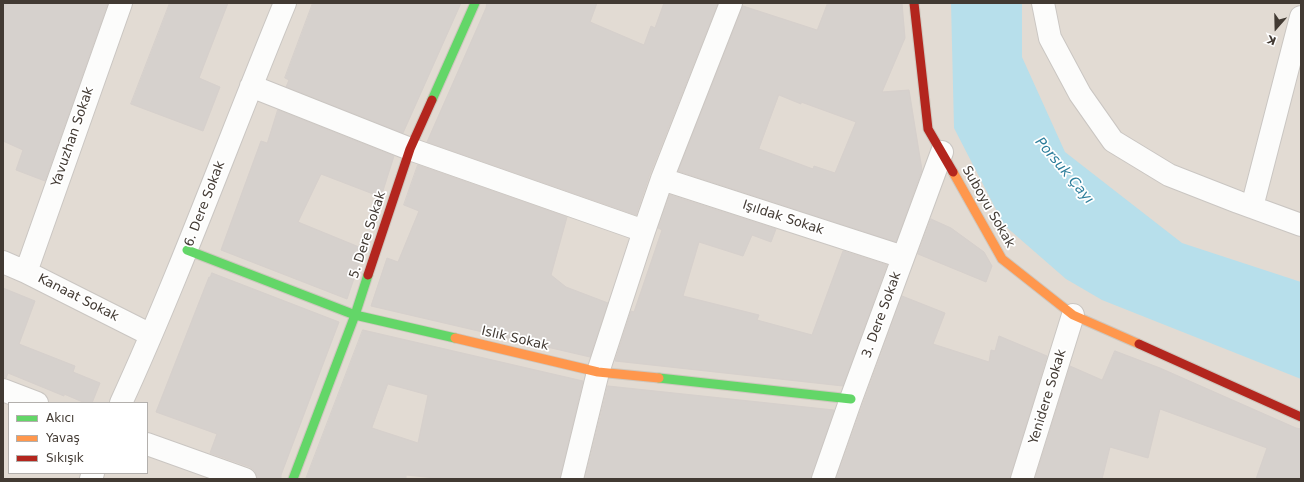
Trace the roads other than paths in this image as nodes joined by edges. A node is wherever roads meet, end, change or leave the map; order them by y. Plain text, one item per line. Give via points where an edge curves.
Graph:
1 (121, 3) edge
2 (286, 3) edge
3 (475, 3) edge
4 (731, 3) edge
5 (914, 3) edge
6 (1043, 3) edge
7 (1301, 17) edge
8 (251, 86) junction
9 (410, 149) junction
10 (942, 152) junction
11 (662, 179) junction
12 (1252, 208) junction
13 (1301, 225) edge
14 (644, 231) junction
15 (187, 250) junction
16 (903, 257) junction
17 (3, 262) edge
18 (26, 272) junction
19 (355, 315) junction
20 (1073, 315) junction
21 (152, 335) junction
22 (598, 372) junction
23 (3, 390) edge
24 (851, 399) junction
25 (34, 402) edge
26 (121, 402) edge
27 (1301, 417) edge
28 (148, 444) edge
29 (245, 479) edge
30 (293, 479) edge
31 (572, 479) edge
32 (823, 479) edge
33 (1022, 479) edge

1 - 18 street, Yavuzhan Sokak
2 - 8 street, 6. Dere Sokak
3 - 9 street, 5. Dere Sokak
4 - 11 street
5 - 10 street, Suboyu Sokak via 928,129
6 - 12 street via 1050,38 1080,94 1112,141 1169,175
7 - 12 street
8 - 9 street
8 - 15 street, 6. Dere Sokak
9 - 14 street
9 - 19 street, 5. Dere Sokak
10 - 16 street, 3. Dere Sokak
10 - 20 street, Suboyu Sokak via 1002,259
11 - 14 street
11 - 16 street, Işıldak Sokak
12 - 13 street
14 - 22 street
15 - 19 street, Islık Sokak
15 - 21 street, 6. Dere Sokak
16 - 24 street, 3. Dere Sokak
17 - 18 street, Kanaat Sokak
18 - 21 street, Kanaat Sokak
19 - 22 street, Islık Sokak
19 - 30 street, 5. Dere Sokak
20 - 27 street, Suboyu Sokak
20 - 33 street, Yenidere Sokak
21 - 26 street, 6. Dere Sokak
22 - 24 street, Islık Sokak
22 - 31 street
23 - 25 street
24 - 32 street, 3. Dere Sokak
28 - 29 street

